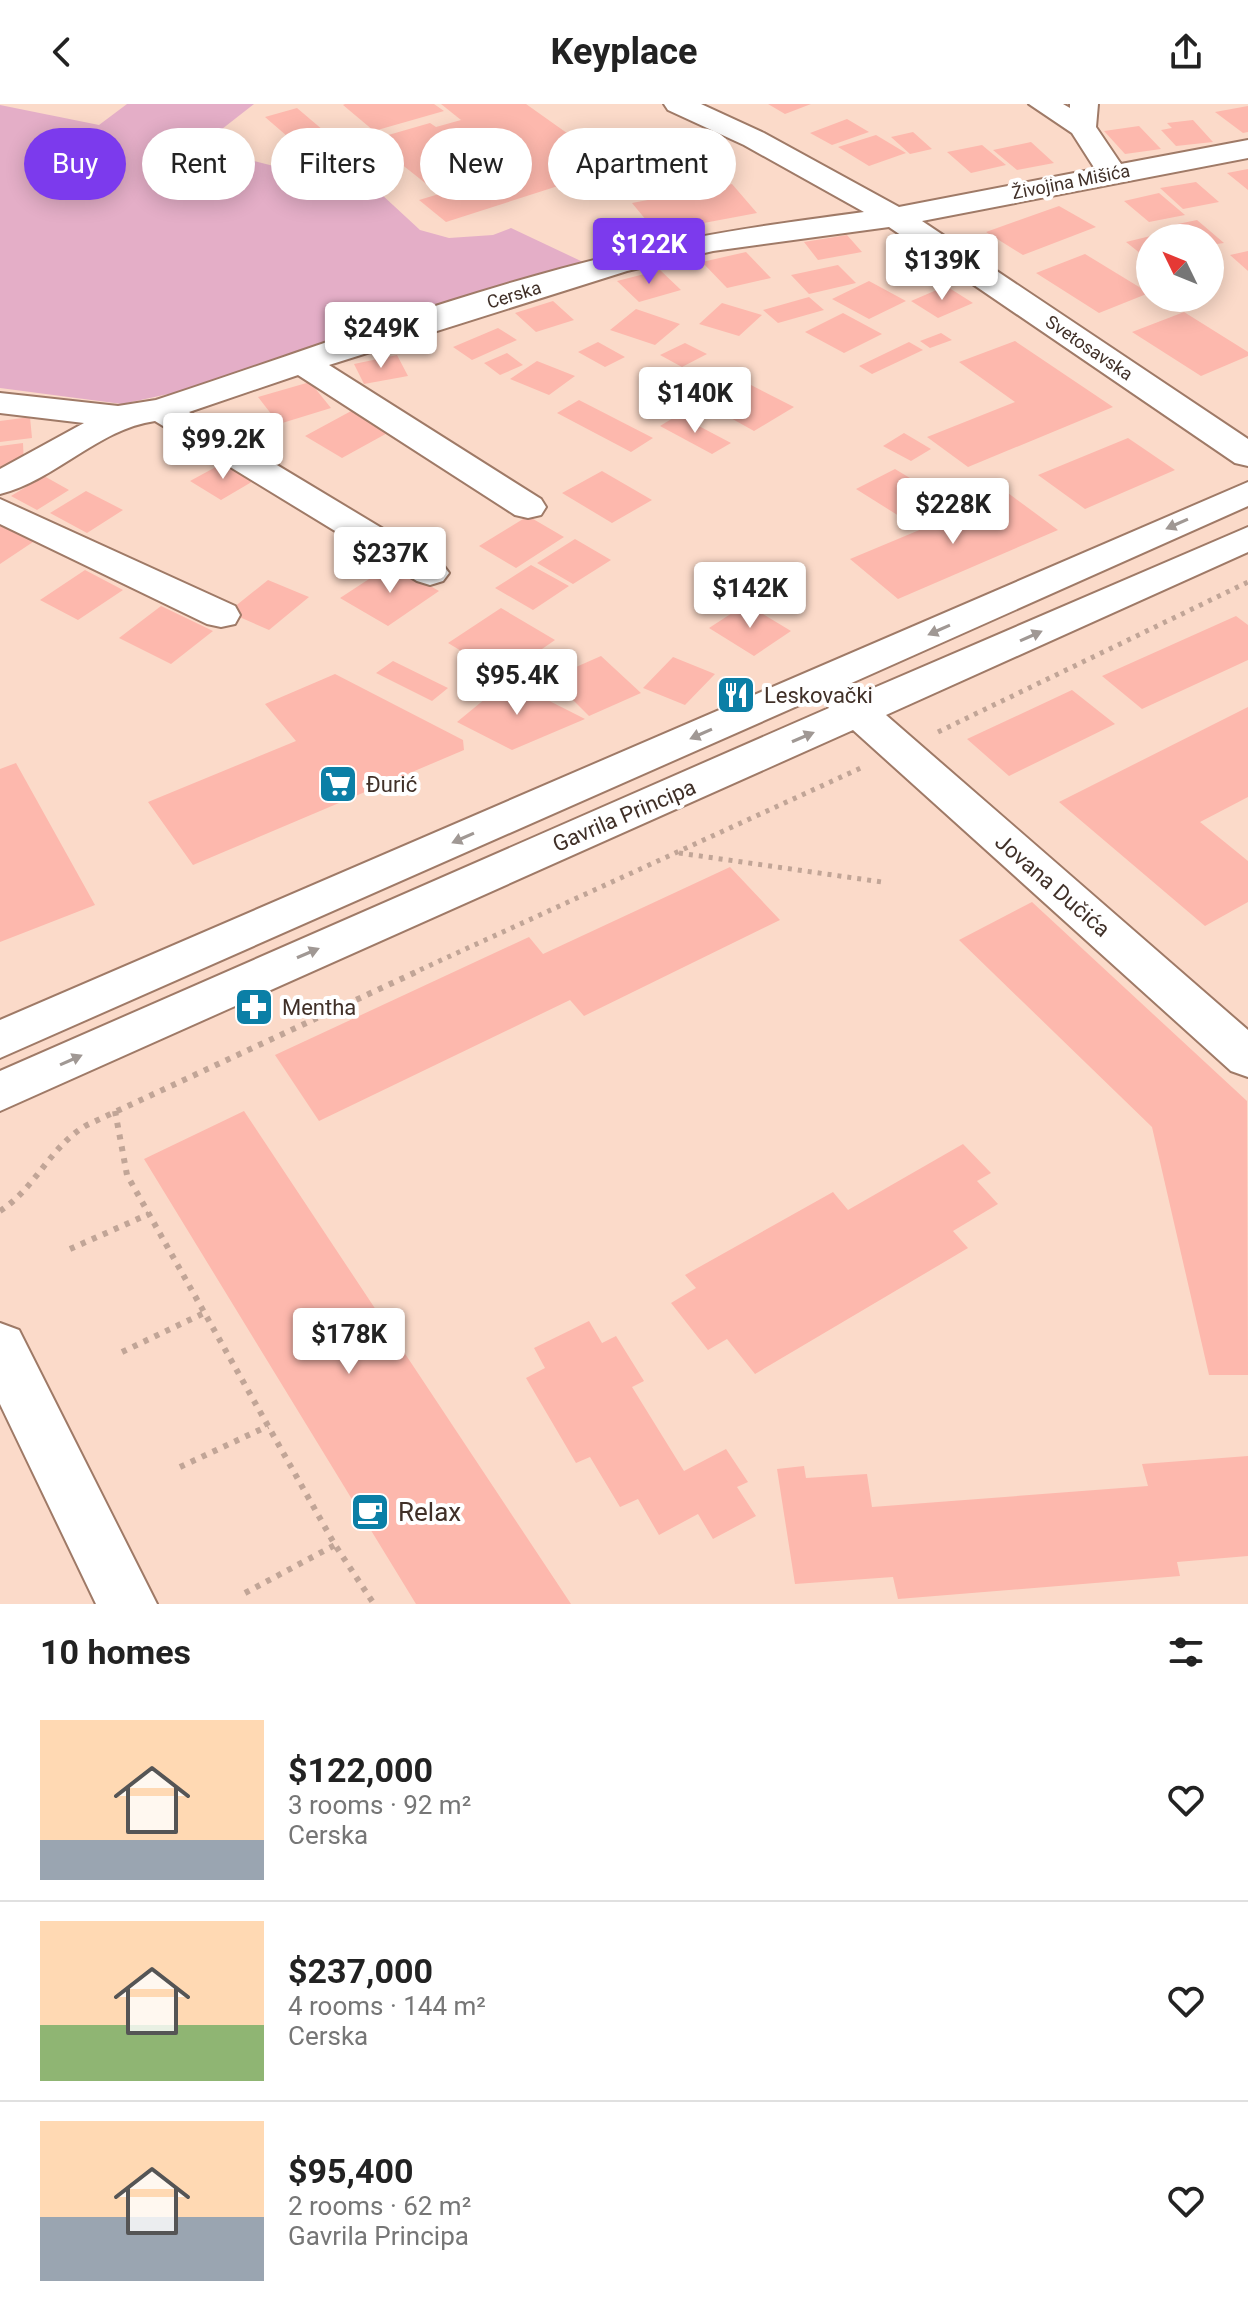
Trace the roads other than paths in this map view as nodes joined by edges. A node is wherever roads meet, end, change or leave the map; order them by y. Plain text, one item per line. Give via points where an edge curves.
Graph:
1 (678, 104) edge
2 (1043, 104) edge
3 (1083, 115) edge
4 (1248, 149) edge
5 (1113, 174) junction
6 (894, 217) junction
7 (302, 363) junction
8 (0, 403) edge
9 (161, 410) junction
10 (118, 416) junction
11 (1248, 455) edge
12 (0, 483) edge
13 (1248, 493) edge
14 (528, 507) dead end
15 (0, 510) edge
16 (1248, 538) edge
17 (430, 573) dead end
18 (221, 615) dead end
19 (824, 680) junction
20 (857, 714) junction
21 (0, 1040) edge
22 (1248, 1058) edge
23 (0, 1092) edge
24 (0, 1347) edge
25 (127, 1604) edge

1 - 6 street, Svetosavska via 787,155
2 - 3 street
3 - 5 street
4 - 5 street, Živojina Mišića
5 - 6 street, Živojina Mišića
6 - 7 street, Cerska via 713,242 619,263
6 - 11 street, Svetosavska
7 - 9 street, Cerska
7 - 14 street
8 - 10 street, Cerska
9 - 10 street, Cerska
9 - 17 street
10 - 12 street
13 -> 19 street, Gavrila Principa
15 - 18 street
20 -> 16 street, Gavrila Principa
19 - 20 street, Jovana Dučića
19 -> 21 street, Gavrila Principa
20 - 22 street, Jovana Dučića
23 -> 20 street, Gavrila Principa
24 - 25 street

